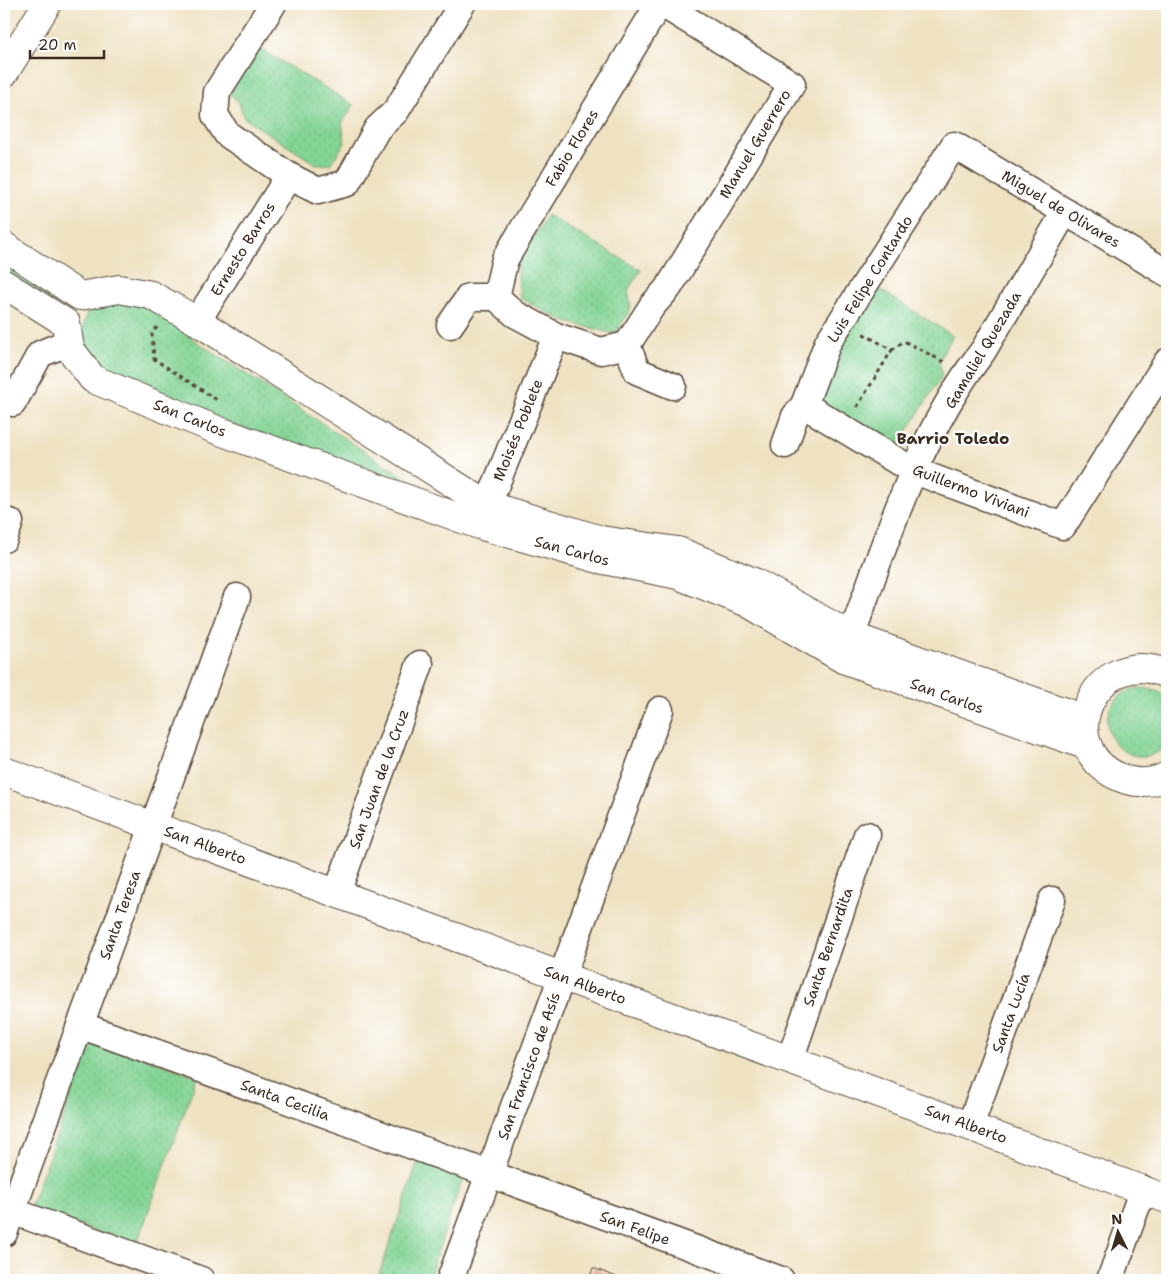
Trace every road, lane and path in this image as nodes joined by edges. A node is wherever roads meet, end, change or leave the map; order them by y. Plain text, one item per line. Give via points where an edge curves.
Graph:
1 (47, 4) edge
2 (273, 4) edge
3 (462, 4) edge
4 (660, 4) edge
5 (4, 73) edge
6 (954, 145) joint
7 (289, 176) junction
8 (1065, 212) junction
9 (4, 246) edge
10 (1167, 273) edge
11 (4, 284) edge
12 (80, 296) junction
13 (496, 297) junction
14 (170, 306) junction
15 (196, 322) junction
16 (841, 322) junction
17 (450, 325) dead end
18 (67, 332) junction
19 (556, 336) junction
20 (627, 345) junction
21 (892, 350) junction
22 (1167, 362) edge
23 (969, 370) junction
24 (672, 386) dead end
25 (221, 402) dead end
26 (13, 403) dead end
27 (804, 405) junction
28 (844, 429) junction
29 (786, 446) dead end
30 (912, 470) junction
31 (483, 515) junction
32 (237, 597) dead end
33 (847, 647) junction
34 (420, 664) dead end
35 (1167, 674) edge
36 (660, 710) dead end
37 (1084, 719) junction
38 (1088, 746) junction
39 (4, 771) edge
40 (1167, 776) edge
41 (153, 826) junction
42 (866, 835) dead end
43 (337, 893) junction
44 (1052, 900) dead end
45 (562, 976) junction
46 (80, 1025) junction
47 (790, 1060) junction
48 (970, 1126) junction
49 (489, 1175) junction
50 (1160, 1193) edge
51 (8, 1222) edge
52 (201, 1280) edge
53 (450, 1280) edge
54 (781, 1280) edge
55 (1110, 1280) edge

1 - 5 street
2 - 7 street via 217,92 215,114 227,134
3 - 7 street via 396,110 377,129 347,183 318,191
4 - 13 street, Fabio Flores via 506,259
4 - 20 street, Manuel Guerrero via 792,84 669,288 652,306
6 - 8 street, Miguel de Olivares
6 - 16 street, Luis Felipe Contardo
7 - 15 street, Ernesto Barros
8 - 10 street, Miguel de Olivares
8 - 23 street, Gamaliel Quezada
9 - 12 street
11 - 18 street, San Carlos
12 - 14 street, San Carlos via 119,289 151,295
12 - 18 street
13 - 17 street via 469,297
13 - 19 street via 516,314
14 - 15 street, San Carlos
14 - 25 path via 152,334 154,359
15 - 31 street, San Carlos
16 - 21 path
16 - 27 street, Luis Felipe Contardo via 828,342
18 - 26 street via 40,354
18 - 31 street, San Carlos via 70,349 93,379 216,430
19 - 20 street via 601,351
19 - 31 street, Moisés Poblete
20 - 24 street via 637,371
21 - 23 path via 904,341 946,363
21 - 28 path
22 - 30 street, Guillermo Viviani via 1063,526
23 - 30 street, Gamaliel Quezada
27 - 28 street, Guillermo Viviani
27 - 29 street, Luis Felipe Contardo via 795,416
28 - 30 street, Guillermo Viviani
30 - 33 street, Gamaliel Quezada
31 - 33 street, San Carlos via 601,540 678,551 756,583
32 - 41 street, Santa Teresa
33 - 37 street, San Carlos
33 - 38 street, San Carlos
34 - 43 street, San Juan de la Cruz
35 - 37 street via 1154,669 1135,668 1117,674 1101,685 1090,700
36 - 45 street, San Francisco de Asís
37 - 38 street
38 - 40 street via 1097,762 1126,780 1143,782
39 - 41 street, San Alberto
41 - 43 street, San Alberto
41 - 46 street, Santa Teresa
42 - 47 street, Santa Bernardita
43 - 45 street, San Alberto
44 - 48 street, Santa Lucía
45 - 47 street, San Alberto
45 - 49 street, San Francisco de Asís
46 - 49 street, Santa Cecilia
46 - 51 street, Santa Teresa
47 - 48 street, San Alberto
48 - 50 street, San Alberto
49 - 53 street, San Francisco de Asís
49 - 54 street, San Felipe
50 - 55 street
51 - 52 street

